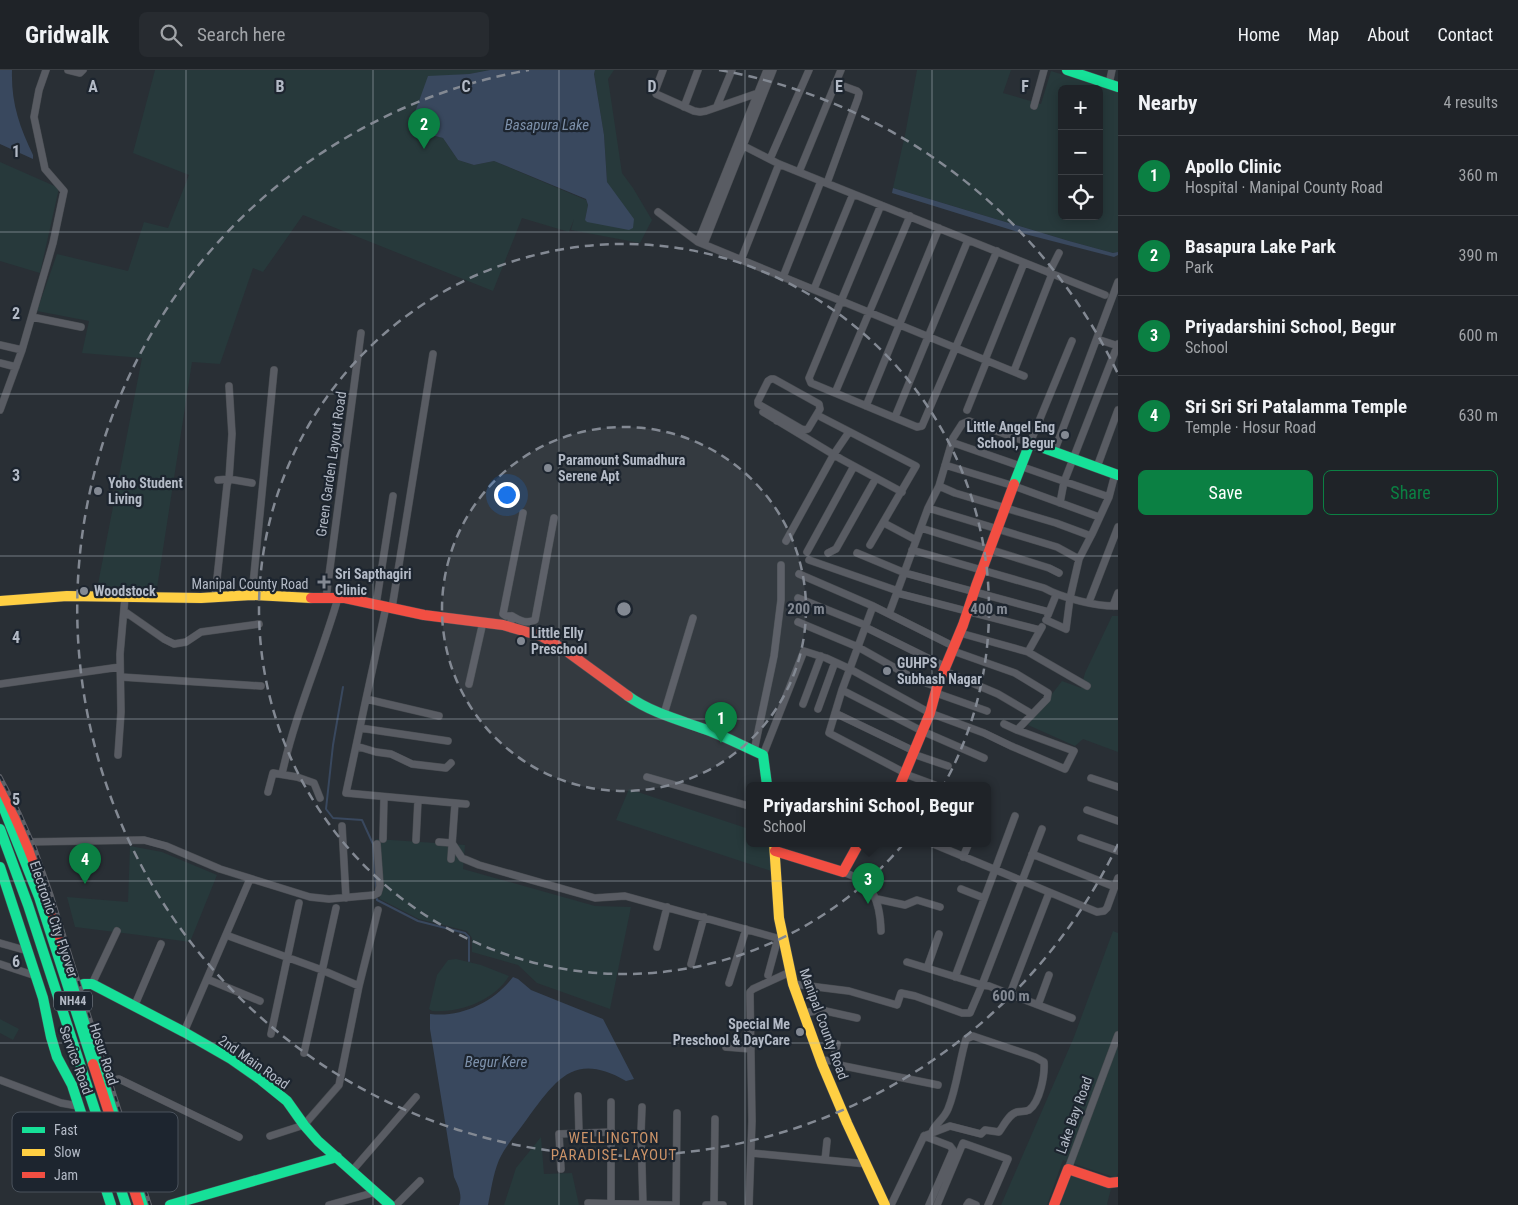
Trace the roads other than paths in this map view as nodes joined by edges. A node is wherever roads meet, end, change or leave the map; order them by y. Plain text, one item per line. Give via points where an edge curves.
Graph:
1 (46, 70) edge
2 (68, 70) edge
3 (83, 70) edge
4 (663, 70) edge
5 (698, 70) edge
6 (732, 70) edge
7 (767, 70) edge
8 (773, 70) edge
9 (809, 70) edge
10 (841, 70) edge
11 (1044, 70) edge
12 (1067, 70) edge
13 (1112, 70) edge
14 (835, 83) junction
15 (1114, 86) edge
16 (758, 93) junction
17 (717, 106) junction
18 (1034, 106) dead end
19 (684, 107) junction
20 (741, 144) junction
21 (770, 159) junction
22 (780, 164) junction
23 (799, 172) junction
24 (824, 182) junction
25 (853, 194) junction
26 (881, 205) junction
27 (658, 212) dead end
28 (910, 216) junction
29 (939, 228) junction
30 (968, 240) junction
31 (701, 243) junction
32 (997, 251) junction
33 (1058, 253) dead end
34 (741, 260) junction
35 (1024, 263) junction
36 (1050, 273) junction
37 (783, 277) junction
38 (1118, 282) edge
39 (814, 290) junction
40 (1105, 295) dead end
41 (841, 301) junction
42 (870, 312) junction
43 (32, 317) junction
44 (900, 325) junction
45 (81, 327) dead end
46 (361, 333) dead end
47 (928, 336) junction
48 (1097, 339) junction
49 (1072, 341) dead end
50 (0, 345) edge
51 (1118, 345) edge
52 (956, 348) junction
53 (22, 350) junction
54 (433, 354) dead end
55 (986, 360) junction
56 (0, 363) edge
57 (16, 367) junction
58 (274, 370) dead end
59 (1014, 371) junction
60 (1024, 376) dead end
61 (229, 386) dead end
62 (835, 393) junction
63 (866, 406) junction
64 (0, 410) edge
65 (967, 410) dead end
66 (1118, 410) edge
67 (762, 412) dead end
68 (821, 417) dead end
69 (895, 417) junction
70 (778, 418) junction
71 (790, 425) junction
72 (849, 432) junction
73 (951, 442) junction
74 (1030, 443) junction
75 (1054, 452) junction
76 (834, 454) junction
77 (1074, 459) junction
78 (945, 465) junction
79 (854, 466) junction
80 (1021, 466) junction
81 (1097, 468) junction
82 (1117, 474) edge
83 (876, 478) junction
84 (229, 479) junction
85 (218, 480) dead end
86 (1065, 482) junction
87 (252, 483) dead end
88 (939, 486) junction
89 (1014, 486) junction
90 (902, 492) junction
91 (393, 496) dead end
92 (1109, 497) junction
93 (1060, 503) junction
94 (928, 508) junction
95 (1005, 508) junction
96 (523, 513) dead end
97 (1100, 517) junction
98 (554, 518) dead end
99 (884, 523) junction
100 (1118, 526) edge
101 (921, 528) junction
102 (998, 528) junction
103 (1091, 536) junction
104 (916, 540) junction
105 (786, 541) dead end
106 (870, 546) dead end
107 (990, 549) junction
108 (912, 550) junction
109 (828, 553) dead end
110 (857, 553) dead end
111 (1079, 559) junction
112 (781, 565) dead end
113 (982, 570) junction
114 (904, 572) junction
115 (1059, 573) dead end
116 (799, 574) dead end
117 (974, 591) junction
118 (897, 592) junction
119 (1118, 593) edge
120 (1056, 594) junction
121 (252, 595) junction
122 (125, 596) junction
123 (215, 597) junction
124 (326, 598) junction
125 (338, 598) junction
126 (798, 598) dead end
127 (1070, 598) junction
128 (0, 601) edge
129 (1089, 602) junction
130 (873, 606) junction
131 (1115, 606) edge
132 (385, 607) junction
133 (124, 611) junction
134 (968, 612) junction
135 (1049, 612) junction
136 (889, 614) junction
137 (693, 618) dead end
138 (1046, 620) junction
139 (511, 621) junction
140 (483, 622) junction
141 (798, 622) dead end
142 (259, 624) dead end
143 (865, 626) junction
144 (1040, 630) junction
145 (960, 633) junction
146 (858, 647) junction
147 (954, 649) junction
148 (1028, 652) junction
149 (821, 656) junction
150 (835, 662) junction
151 (120, 668) junction
152 (850, 669) junction
153 (945, 669) junction
154 (121, 677) junction
155 (0, 684) edge
156 (469, 684) dead end
157 (261, 686) dead end
158 (1086, 686) dead end
159 (842, 690) junction
160 (936, 690) junction
161 (366, 699) junction
162 (803, 704) dead end
163 (818, 709) dead end
164 (987, 711) dead end
165 (836, 713) junction
166 (930, 713) junction
167 (664, 714) junction
168 (1032, 714) junction
169 (439, 716) dead end
170 (1004, 724) dead end
171 (360, 728) junction
172 (1017, 730) junction
173 (922, 731) junction
174 (448, 741) dead end
175 (356, 746) junction
176 (913, 752) junction
177 (759, 753) junction
178 (118, 755) dead end
179 (984, 758) dead end
180 (451, 763) dead end
181 (948, 766) dead end
182 (282, 774) junction
183 (905, 774) junction
184 (647, 777) dead end
185 (1091, 778) dead end
186 (766, 782) edge
187 (901, 782) edge
188 (927, 782) edge
189 (0, 785) edge
190 (1118, 787) edge
191 (268, 792) dead end
192 (384, 797) junction
193 (320, 798) dead end
194 (0, 799) edge
195 (418, 800) junction
196 (455, 803) junction
197 (466, 804) dead end
198 (746, 805) edge
199 (1087, 810) dead end
200 (0, 815) edge
201 (1015, 816) dead end
202 (1118, 821) edge
203 (342, 826) dead end
204 (0, 829) edge
205 (1042, 829) dead end
206 (1081, 838) dead end
207 (0, 839) edge
208 (383, 839) dead end
209 (416, 840) dead end
210 (26, 842) junction
211 (439, 842) dead end
212 (452, 843) junction
213 (377, 844) dead end
214 (774, 847) edge
215 (857, 847) edge
216 (942, 847) edge
217 (968, 847) edge
218 (1118, 851) edge
219 (1032, 854) junction
220 (964, 857) junction
221 (451, 860) dead end
222 (994, 870) junction
223 (843, 872) junction
224 (1, 873) edge
225 (1118, 878) edge
226 (250, 879) junction
227 (1022, 881) junction
228 (1115, 887) junction
229 (961, 889) dead end
230 (4, 891) edge
231 (1049, 893) junction
232 (346, 898) junction
233 (984, 898) junction
234 (877, 899) junction
235 (299, 903) dead end
236 (667, 907) junction
237 (940, 907) dead end
238 (336, 908) dead end
239 (378, 910) dead end
240 (704, 917) junction
241 (746, 929) junction
242 (881, 930) dead end
243 (117, 931) dead end
244 (939, 934) dead end
245 (226, 935) junction
246 (781, 939) junction
247 (0, 943) edge
248 (162, 944) dead end
249 (657, 948) dead end
250 (28, 951) junction
251 (288, 957) junction
252 (907, 962) dead end
253 (0, 964) edge
254 (691, 964) dead end
255 (927, 968) junction
256 (322, 970) junction
257 (790, 972) junction
258 (768, 975) dead end
259 (1049, 975) dead end
260 (36, 976) junction
261 (955, 977) junction
262 (207, 978) junction
263 (92, 984) junction
264 (729, 984) dead end
265 (793, 984) junction
266 (982, 985) junction
267 (359, 986) junction
268 (75, 987) junction
269 (1010, 994) junction
270 (260, 1001) dead end
271 (1038, 1005) junction
272 (134, 1006) junction
273 (804, 1013) junction
274 (857, 1018) dead end
275 (1072, 1018) dead end
276 (184, 1032) junction
277 (271, 1034) dead end
278 (1118, 1035) edge
279 (837, 1044) dead end
280 (726, 1048) dead end
281 (751, 1049) junction
282 (304, 1053) dead end
283 (822, 1062) junction
284 (836, 1063) junction
285 (0, 1080) edge
286 (106, 1082) junction
287 (938, 1085) dead end
288 (578, 1096) dead end
289 (416, 1097) dead end
290 (611, 1102) dead end
291 (78, 1106) junction
292 (642, 1107) dead end
293 (80, 1112) edge
294 (93, 1112) edge
295 (94, 1112) edge
296 (104, 1112) edge
297 (109, 1112) edge
298 (116, 1112) edge
299 (677, 1113) dead end
300 (715, 1119) dead end
301 (304, 1125) junction
302 (941, 1125) junction
303 (612, 1132) junction
304 (579, 1133) junction
305 (270, 1136) dead end
306 (924, 1136) junction
307 (238, 1137) dead end
308 (827, 1141) dead end
309 (751, 1153) junction
310 (337, 1157) junction
311 (825, 1160) junction
312 (867, 1164) junction
313 (561, 1169) dead end
314 (1068, 1170) junction
315 (352, 1171) junction
316 (420, 1181) dead end
317 (1118, 1183) edge
318 (107, 1192) edge
319 (120, 1192) edge
320 (120, 1192) edge
321 (130, 1192) edge
322 (135, 1192) edge
323 (142, 1192) edge
324 (376, 1192) junction
325 (588, 1203) dead end
326 (611, 1203) junction
327 (643, 1204) edge
328 (891, 1204) edge
329 (111, 1205) edge
330 (124, 1205) edge
331 (134, 1205) edge
332 (139, 1205) edge
333 (146, 1205) edge
334 (170, 1205) edge
335 (330, 1205) edge
336 (390, 1205) edge
337 (396, 1205) edge
338 (671, 1205) edge
339 (676, 1205) edge
340 (706, 1205) edge
341 (714, 1205) edge
342 (723, 1205) edge
343 (749, 1205) edge
344 (929, 1205) edge
345 (937, 1205) edge
346 (967, 1205) edge
347 (976, 1205) edge
348 (988, 1205) edge
349 (1054, 1205) edge

1 - 43 street via 34,117 45,170 64,191 54,243
2 - 3 street via 80,73
4 - 19 street via 656,94
5 - 19 street
6 - 17 street
7 - 16 street
8 - 20 street
9 - 21 street
10 - 14 street
11 - 18 street
12 - 15 main road
13 - 15 street
14 - 23 street
14 - 24 street via 859,93
16 - 17 street
16 - 20 street
17 - 19 street via 700,112
20 - 21 street
20 - 31 street
21 - 22 street
22 - 23 street
22 - 34 street
23 - 24 street
24 - 25 street
24 - 37 street
25 - 26 street
25 - 39 street
26 - 28 street
26 - 41 street
27 - 31 street
28 - 29 street
28 - 42 street
29 - 30 street
29 - 44 street
30 - 32 street
30 - 47 street
31 - 34 street
32 - 35 street
32 - 52 street
33 - 36 street
34 - 37 street
35 - 36 street
35 - 55 street
36 - 40 street
36 - 59 street
37 - 39 street
38 - 48 street
39 - 41 street
41 - 42 street
41 - 62 street via 809,378 811,383
42 - 44 street
42 - 62 street
43 - 45 street
43 - 53 street
44 - 47 street
44 - 63 street
46 - 124 street, Green Garden Layout Road
47 - 52 street
47 - 69 street
48 - 51 street
48 - 75 street
49 - 74 street
50 - 53 street
51 - 77 street
52 - 55 street
52 - 69 street via 922,426 917,427
53 - 57 street
54 - 132 street
55 - 59 street
55 - 65 street
56 - 57 street
57 - 64 street
58 - 121 street
59 - 60 street
61 - 84 street via 232,434
62 - 63 street
63 - 69 street
66 - 81 street
67 - 70 street
68 - 72 street
70 - 71 street
70 - 71 street via 758,404 771,379 820,406 808,428 803,430
71 - 76 street
72 - 76 street
72 - 90 street via 916,466
73 - 74 street via 962,424 969,420
73 - 78 street
73 - 80 street
74 - 75 main road
74 - 80 main road
75 - 77 main road
76 - 79 street
76 - 105 street
77 - 81 main road
77 - 86 street
78 - 88 street
78 - 89 street
79 - 83 street
79 - 118 street via 808,556
80 - 86 street
80 - 89 main road
81 - 82 main road
82 - 92 street
83 - 90 street
83 - 109 street via 836,549
84 - 85 street
84 - 87 street
84 - 123 street
86 - 92 street
86 - 93 street
88 - 94 street
88 - 95 street
89 - 93 street
89 - 95 main road
90 - 99 street
91 - 132 street
92 - 97 street
93 - 97 street
94 - 101 street
94 - 102 street
95 - 102 main road
95 - 103 street
96 - 139 street via 503,614
97 - 103 street
98 - 139 street via 535,620 530,623
99 - 104 street
99 - 106 street
100 - 129 street
101 - 104 street
101 - 107 street
102 - 107 main road
102 - 111 street via 1058,547
103 - 111 street
104 - 108 street
107 - 113 main road
107 - 115 street
108 - 113 street
108 - 114 street
110 - 114 street
111 - 127 street
112 - 177 street via 781,600
113 - 117 main road
113 - 120 street
114 - 117 street
114 - 118 street
116 - 130 street
117 - 134 main road
117 - 135 street
118 - 134 street
118 - 136 street
119 - 131 street
120 - 127 street
120 - 135 street
121 - 123 main road, Manipal County Road
121 - 124 main road, Manipal County Road
122 - 123 main road, Manipal County Road
122 - 128 main road, Manipal County Road
122 - 133 street
124 - 125 main road, Manipal County Road
125 - 132 main road, Manipal County Road
125 - 182 street
126 - 143 street
127 - 129 street
127 - 138 street via 1066,629
129 - 131 street
130 - 136 street
130 - 143 street
132 - 140 main road, Manipal County Road
132 - 161 street
133 - 142 street via 174,644 186,642 200,632
133 - 151 street
134 - 144 street
134 - 145 main road
135 - 138 street
136 - 147 street
137 - 167 street
138 - 144 street
139 - 140 main road, Manipal County Road
139 - 167 main road, Manipal County Road via 565,650 635,701
140 - 156 street
141 - 146 street
143 - 146 street
143 - 153 street
144 - 148 street
145 - 147 main road
145 - 148 street
146 - 152 street
146 - 160 street
147 - 153 main road
147 - 168 street via 1015,673 1048,693 1047,699
148 - 158 street
149 - 150 street
149 - 162 street
149 - 177 street via 804,651
150 - 152 street
150 - 163 street
151 - 154 street
151 - 155 street
152 - 159 street
152 - 166 street
153 - 160 main road
153 - 168 street
154 - 157 street
154 - 178 street
159 - 165 street
159 - 173 street
160 - 164 street
160 - 166 main road
161 - 169 street
161 - 171 street
165 - 176 street
165 - 183 street via 829,733
166 - 172 street via 1065,769 1074,751
166 - 173 main road
167 - 177 main road, Manipal County Road
168 - 172 street
170 - 172 street
171 - 174 street
171 - 175 street
173 - 176 main road
173 - 179 street
175 - 180 street via 391,754 412,764 446,768
175 - 192 street via 346,793
176 - 181 street
176 - 183 main road
177 - 186 main road
182 - 191 street via 273,772
182 - 193 street via 314,783
183 - 187 main road
183 - 188 street
184 - 198 street
185 - 190 street
189 - 210 main road
192 - 195 street
192 - 208 street
194 - 297 main road, Hosur Road / NH44 via 39,898
195 - 196 street
195 - 209 street
196 - 197 street
196 - 212 street
199 - 202 street
200 - 296 main road, Electronic City Flyover via 21,863
201 - 222 street
203 - 232 street
204 - 295 main road, Electronic City Flyover via 34,923
205 - 219 street
206 - 218 street
207 - 294 main road, NH44
210 - 226 street via 144,840
210 - 268 main road via 50,904
211 - 212 street
212 - 221 street
212 - 236 street via 462,858 479,866 595,898 625,896
213 - 232 street via 378,893
214 - 223 main road
214 - 246 main road, Manipal County Road
215 - 223 main road
216 - 220 street
217 - 220 street
219 - 227 street
219 - 228 street
220 - 222 street
222 - 227 street
222 - 233 street
223 - 234 street via 862,880
224 - 230 main road, Service Road
225 - 228 street
226 - 232 street via 318,899
226 - 245 street
227 - 231 street
227 - 266 street
228 - 231 street via 1107,908 1097,912
229 - 233 street
230 - 250 main road, Service Road
231 - 269 street
233 - 261 street
234 - 237 street via 905,905 917,900
234 - 242 street
235 - 251 street
236 - 240 street
236 - 249 street
238 - 256 street
239 - 267 street
240 - 241 street
240 - 254 street
241 - 246 street
241 - 264 street
243 - 263 street
244 - 255 street
245 - 251 street
245 - 262 street
246 - 257 main road, Manipal County Road
246 - 258 street
247 - 250 street
248 - 272 street
250 - 260 main road, Service Road
251 - 256 street
251 - 277 street
252 - 255 street
253 - 260 street
255 - 261 street
256 - 267 street
256 - 282 street
257 - 265 main road, Manipal County Road
257 - 281 street via 750,992
259 - 271 street
260 - 291 main road, Service Road via 55,1050
261 - 266 street
262 - 270 street
262 - 276 street
263 - 268 main road
263 - 272 main road, 2nd Main Road
265 - 266 street via 849,991 897,1005 901,992 962,1013 970,1013
265 - 273 main road, Manipal County Road
266 - 269 street
267 - 301 street via 339,1085
268 - 286 main road
269 - 271 street
271 - 275 street
272 - 276 main road, 2nd Main Road
273 - 274 street via 821,1010
273 - 283 main road, Manipal County Road
276 - 301 main road, 2nd Main Road via 231,1059 273,1089 287,1101
278 - 314 street, Lake Bay Road
279 - 284 street
280 - 281 street
281 - 309 street
283 - 284 street
283 - 312 main road, Manipal County Road
284 - 287 street
285 - 291 street via 61,1103
286 - 298 main road
286 - 307 street via 119,1078
288 - 304 street
289 - 315 street
290 - 303 street
291 - 293 main road, Service Road
292 - 327 street
299 - 339 street
300 - 341 street
301 - 305 street
301 - 310 main road, 2nd Main Road
302 - 302 street via 982,1134 985,1130 999,1132 1010,1117 1033,1106 1043,1079 1044,1062 973,1036 966,1039
302 - 306 street via 937,1132
303 - 304 street
303 - 326 street
304 - 313 street via 559,1134
306 - 328 street
306 - 344 street via 950,1146 952,1150
308 - 311 street
309 - 311 street
309 - 343 street
310 - 315 main road, 2nd Main Road
310 - 334 main road
311 - 312 street
312 - 328 main road, Manipal County Road
314 - 317 main road
314 - 349 main road, Lake Bay Road
315 - 324 main road, 2nd Main Road
316 - 337 street
318 - 329 main road, Service Road
319 - 330 main road, Electronic City Flyover
320 - 330 main road, NH44
321 - 331 main road, Electronic City Flyover
322 - 332 main road, Hosur Road / NH44
323 - 333 main road
324 - 335 street
324 - 336 main road, 2nd Main Road
325 - 326 street
326 - 327 street
327 - 338 street
340 - 341 street
341 - 342 street
345 - 348 street via 963,1143 1008,1159
346 - 347 street via 969,1202

